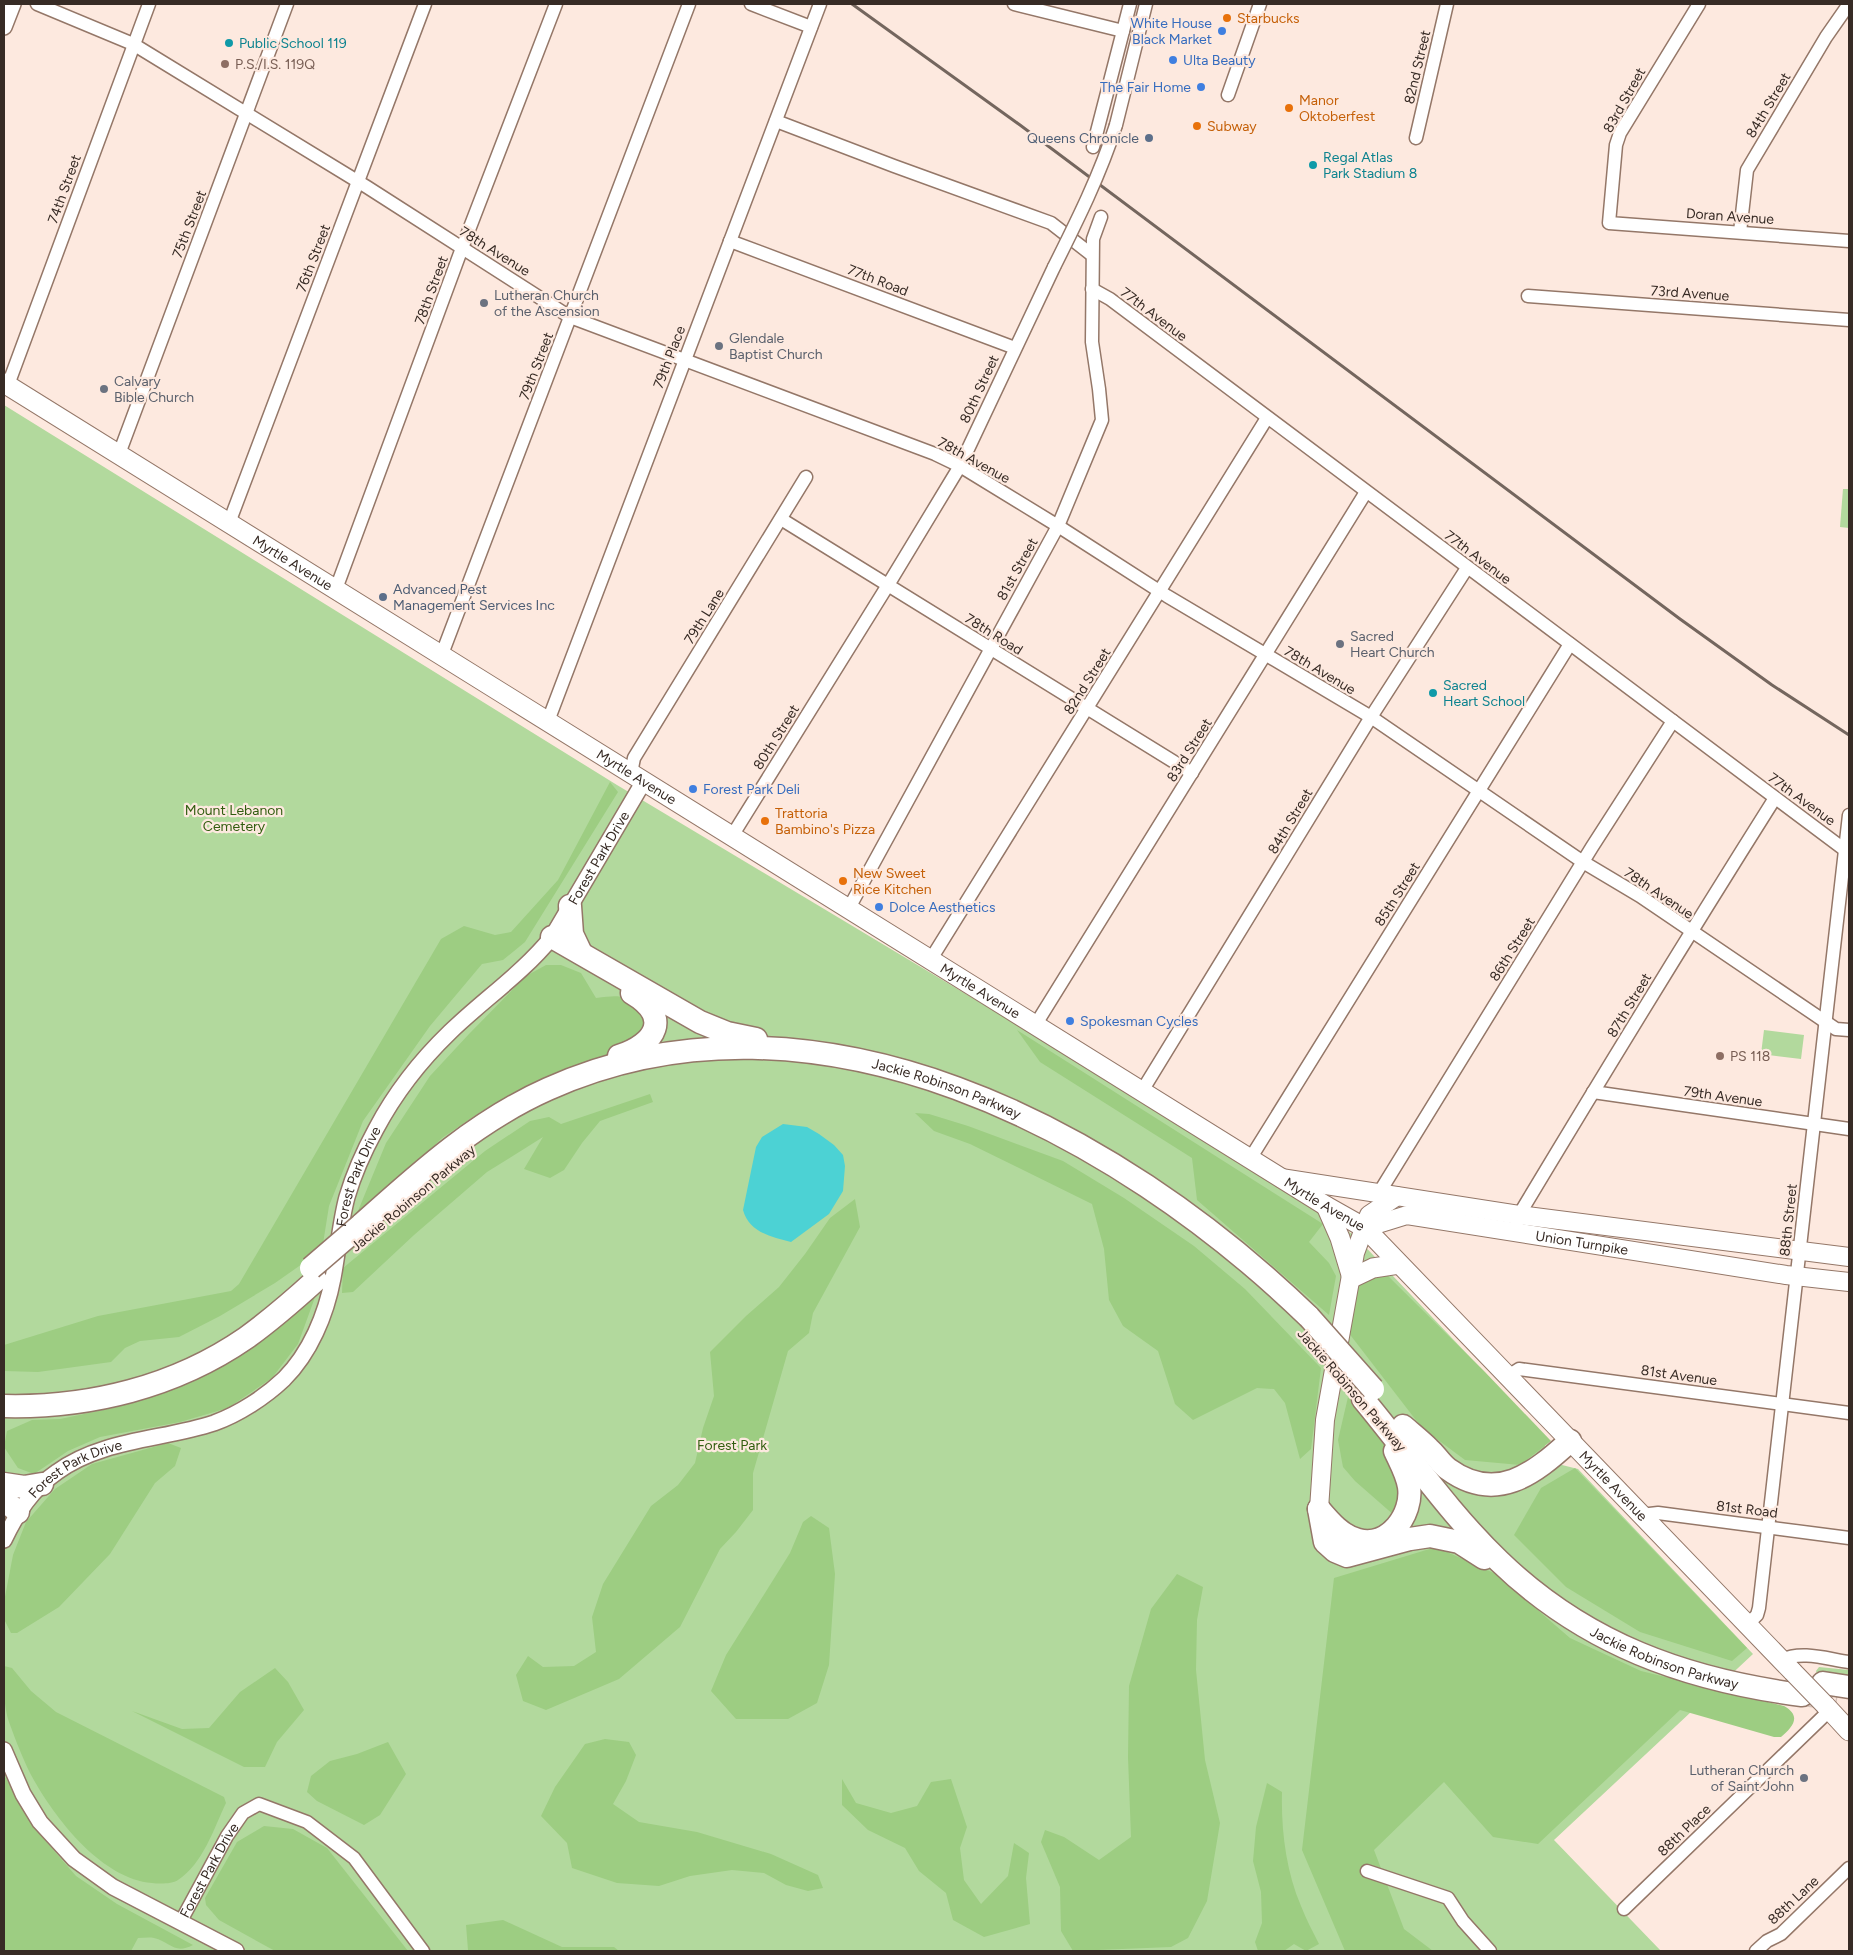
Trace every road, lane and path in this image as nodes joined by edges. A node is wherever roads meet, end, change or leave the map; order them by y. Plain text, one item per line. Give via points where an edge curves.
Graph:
1 (12, 4) edge
2 (37, 4) edge
3 (149, 4) edge
4 (287, 4) edge
5 (425, 4) edge
6 (556, 4) edge
7 (689, 4) edge
8 (751, 4) edge
9 (820, 4) edge
10 (1014, 4) edge
11 (1130, 4) edge
12 (1146, 4) edge
13 (1260, 4) edge
14 (1447, 4) edge
15 (1699, 4) edge
16 (1849, 4) edge
17 (811, 26) junction
18 (4, 27) edge
19 (1123, 31) junction
20 (133, 44) junction
21 (1228, 95) dead end
22 (246, 114) junction
23 (776, 121) junction
24 (1416, 138) dead end
25 (1093, 147) dead end
26 (358, 182) junction
27 (1101, 217) dead end
28 (1609, 223) joint
29 (1740, 232) junction
30 (730, 241) junction
31 (1849, 241) edge
32 (462, 248) junction
33 (1092, 255) junction
34 (1092, 289) junction
35 (1528, 296) dead end
36 (570, 317) junction
37 (1849, 320) edge
38 (1015, 348) junction
39 (684, 360) junction
40 (6, 384) edge
41 (1268, 418) junction
42 (119, 454) junction
43 (960, 466) junction
44 (806, 477) dead end
45 (1366, 492) junction
46 (781, 519) junction
47 (229, 522) junction
48 (1058, 526) junction
49 (1467, 568) junction
50 (888, 585) junction
51 (336, 589) junction
52 (1160, 592) junction
53 (1570, 644) junction
54 (990, 648) junction
55 (442, 654) junction
56 (1266, 655) junction
57 (1087, 708) junction
58 (1371, 718) junction
59 (548, 721) junction
60 (1673, 722) junction
61 (1192, 774) junction
62 (638, 777) junction
63 (1478, 792) junction
64 (1775, 798) junction
65 (1849, 815) edge
66 (732, 836) junction
67 (1845, 850) junction
68 (1583, 862) junction
69 (570, 906) junction
70 (1844, 907) edge
71 (849, 908) junction
72 (1691, 932) junction
73 (549, 941) junction
74 (581, 953) junction
75 (931, 959) junction
76 (1826, 1022) junction
77 (1036, 1024) junction
78 (1849, 1030) edge
79 (803, 1051) junction
80 (548, 1088) junction
81 (1142, 1091) junction
82 (1593, 1092) junction
83 (1814, 1124) junction
84 (1849, 1129) edge
85 (1250, 1159) junction
86 (1281, 1178) junction
87 (1379, 1193) junction
88 (1397, 1196) junction
89 (1326, 1206) junction
90 (1518, 1223) junction
91 (1365, 1228) junction
92 (361, 1233) junction
93 (1800, 1251) junction
94 (1849, 1257) edge
95 (1399, 1264) junction
96 (314, 1274) junction
97 (1797, 1275) junction
98 (1352, 1278) junction
99 (1849, 1282) edge
100 (1305, 1323) junction
101 (1508, 1376) junction
102 (4, 1393) edge
103 (1371, 1401) junction
104 (75, 1403) junction
105 (1782, 1404) junction
106 (4, 1406) edge
107 (1849, 1413) edge
108 (4, 1420) edge
109 (1403, 1426) junction
110 (1570, 1441) junction
111 (4, 1484) edge
112 (42, 1484) junction
113 (4, 1488) edge
114 (15, 1506) edge
115 (1319, 1510) junction
116 (1641, 1515) junction
117 (1768, 1527) junction
118 (1849, 1538) edge
119 (4, 1540) edge
120 (1529, 1588) junction
121 (1747, 1625) junction
122 (1849, 1662) edge
123 (1787, 1670) junction
124 (1802, 1695) tunnel mouth
125 (1835, 1698) edge
126 (1849, 1731) edge
127 (4, 1750) edge
128 (1849, 1868) edge
129 (1368, 1871) dead end
130 (1624, 1909) dead end
131 (182, 1921) junction
132 (236, 1951) edge
133 (423, 1951) edge
134 (1490, 1951) edge
135 (1756, 1951) edge

1 - 18 street
2 - 20 street, 78th Avenue
3 - 20 street, 74th Street
4 - 22 street, 75th Street
5 - 26 street, 76th Street
6 - 32 street, 78th Street
7 - 36 street, 79th Street
8 - 17 street
9 - 17 street, 79th Place
10 - 19 street
11 - 19 street
12 - 38 street, 80th Street, bridge via 1104,162
13 - 21 street
14 - 24 street, 82nd Street
15 - 28 street, 83rd Street via 1620,133 1616,145
16 - 29 street, 84th Street via 1747,170
17 - 23 street, 79th Place
19 - 25 street
20 - 22 street, 78th Avenue
20 - 40 street, 74th Street
22 - 26 street, 78th Avenue
22 - 42 street, 75th Street
23 - 30 street, 79th Place
23 - 33 street via 1051,223
26 - 32 street, 78th Avenue
26 - 47 street, 76th Street
27 - 33 street, 81st Street
28 - 29 street, Doran Avenue
29 - 31 street, Doran Avenue
30 - 38 street, 77th Road
30 - 39 street, 79th Place
32 - 36 street, 78th Avenue
32 - 51 street, 78th Street
33 - 34 street, 81st Street
34 - 41 street, 77th Avenue via 1110,299
34 - 48 street, 81st Street via 1092,342 1102,420
35 - 37 street, 73rd Avenue
36 - 39 street, 78th Avenue
36 - 55 street, 79th Street
38 - 43 street, 80th Street
39 - 43 street, 78th Avenue
39 - 59 street, 79th Place
40 - 42 main road, Myrtle Avenue
41 - 45 street, 77th Avenue
41 - 52 street, 82nd Street
42 - 47 main road, Myrtle Avenue
43 - 48 street, 78th Avenue
43 - 50 street, 80th Street
44 - 46 street, 79th Lane
45 - 49 street, 77th Avenue
45 - 56 street, 83rd Street
46 - 50 street, 78th Road
46 - 62 street, 79th Lane via 634,758
47 - 51 main road, Myrtle Avenue
48 - 52 street, 78th Avenue
48 - 54 street, 81st Street
49 - 53 street, 77th Avenue
49 - 58 street, 84th Street
50 - 54 street, 78th Road
50 - 66 street, 80th Street
51 - 55 main road, Myrtle Avenue
52 - 56 street, 78th Avenue
52 - 57 street, 82nd Street
53 - 60 street, 77th Avenue
53 - 63 street, 85th Street
54 - 57 street, 78th Road
54 - 71 street, 81st Street
55 - 59 main road, Myrtle Avenue
56 - 58 street, 78th Avenue
56 - 61 street, 83rd Street
57 - 61 street, 78th Road
57 - 75 street, 82nd Street
58 - 63 street, 78th Avenue
58 - 81 street, 84th Street
59 - 62 main road, Myrtle Avenue
60 - 64 street, 77th Avenue
60 - 68 street, 86th Street
61 - 77 street, 83rd Street
62 - 66 main road, Myrtle Avenue
62 - 69 street, Forest Park Drive
63 - 68 street, 78th Avenue
63 - 85 street, 85th Street
64 - 67 street, 77th Avenue
64 - 72 street, 87th Street
65 - 67 street, 88th Street
66 - 71 main road, Myrtle Avenue
67 - 70 street, 88th Street
68 - 72 street, 78th Avenue
68 - 87 street, 86th Street
69 - 73 street, Forest Park Drive
69 - 74 highway via 572,934
70 - 76 street, 88th Street
71 - 75 main road, Myrtle Avenue
72 - 76 street, 78th Avenue
72 - 82 street, 87th Street
73 - 74 highway
73 - 80 highway via 642,1000 650,1008 655,1023 650,1037 638,1048 589,1065
73 - 112 street, Forest Park Drive via 451,1031 423,1059 397,1093 360,1161 347,1198 332,1281 318,1328 301,1359 285,1378 241,1410 214,1423 87,1454
74 - 79 highway via 708,1026
75 - 77 main road, Myrtle Avenue
76 - 78 street, 78th Avenue via 1836,1029
76 - 83 street, 88th Street
77 - 81 main road, Myrtle Avenue
79 - 80 highway, Jackie Robinson Parkway via 740,1048 678,1052 607,1068
79 - 100 highway, Jackie Robinson Parkway via 904,1072 979,1097 1048,1128 1119,1168 1185,1212 1248,1261
80 - 92 highway, Jackie Robinson Parkway via 460,1140 436,1159
81 - 85 main road, Myrtle Avenue
82 - 83 street, 79th Avenue
82 - 90 street, 87th Street
83 - 84 street, 79th Avenue
83 - 93 street, 88th Street
85 - 86 main road, Myrtle Avenue
86 - 87 main road, Union Turnpike
86 - 89 main road, Myrtle Avenue
87 - 88 main road, Union Turnpike
88 - 90 main road, Union Turnpike
88 - 91 main road via 1368,1215
89 - 91 main road, Myrtle Avenue
89 - 98 main road
90 - 91 main road, Union Turnpike via 1407,1215
90 - 93 main road, Union Turnpike
90 - 97 main road, Union Turnpike
91 - 95 main road, Myrtle Avenue
91 - 98 main road via 1355,1253
92 - 96 highway, Jackie Robinson Parkway, bridge
92 - 100 highway, Jackie Robinson Parkway via 465,1152 522,1117 565,1097 622,1078 666,1068 728,1061 788,1064 866,1077 940,1097 1045,1142 1136,1195 1196,1237
93 - 94 main road, Union Turnpike
93 - 97 street, 88th Street
95 - 98 main road via 1373,1268
95 - 101 main road, Myrtle Avenue
96 - 102 highway, Jackie Robinson Parkway via 241,1325 170,1363 92,1386 50,1392
96 - 104 highway, Jackie Robinson Parkway via 265,1323 208,1360 133,1390
97 - 99 main road, Union Turnpike
97 - 105 street, 88th Street
98 - 115 main road via 1325,1420
100 - 103 highway, Jackie Robinson Parkway
101 - 105 street, 81st Avenue via 1519,1369
101 - 110 main road, Myrtle Avenue
103 - 109 highway, Jackie Robinson Parkway
103 - 115 highway via 1406,1477 1407,1512 1396,1528 1384,1536 1364,1541 1340,1531
103 - 120 highway, Jackie Robinson Parkway via 1460,1520
104 - 106 highway, Jackie Robinson Parkway
104 - 108 highway via 40,1414
105 - 107 street, 81st Avenue
105 - 117 street, 88th Street
109 - 110 highway via 1448,1469 1483,1483 1502,1484 1527,1475
109 - 123 highway, Jackie Robinson Parkway via 1486,1529 1526,1567 1566,1597 1631,1635 1670,1652 1727,1668
110 - 116 main road, Myrtle Avenue
111 - 112 highway via 24,1487
112 - 114 street, Forest Park Drive
113 - 114 highway
114 - 119 street, Forest Park Drive
115 - 120 highway via 1325,1542 1334,1551 1347,1556 1420,1537 1448,1538 1467,1546
116 - 117 street, 81st Road via 1658,1513
116 - 121 main road, Myrtle Avenue
117 - 118 street, 81st Road
117 - 121 street, 88th Street via 1759,1608
120 - 124 highway, Jackie Robinson Parkway via 1618,1645 1658,1662 1733,1684
121 - 123 main road, Myrtle Avenue
122 - 123 street via 1800,1655
123 - 125 main road, Myrtle Avenue, bridge
125 - 126 main road, Myrtle Avenue
125 - 130 street, 88th Place
127 - 131 street, Forest Park Drive via 23,1794 40,1822 74,1859 113,1887
128 - 135 street, 88th Lane via 1781,1934
129 - 134 street via 1448,1898
131 - 132 street
131 - 133 street, Forest Park Drive via 227,1836 243,1813 259,1804 307,1822 354,1858

